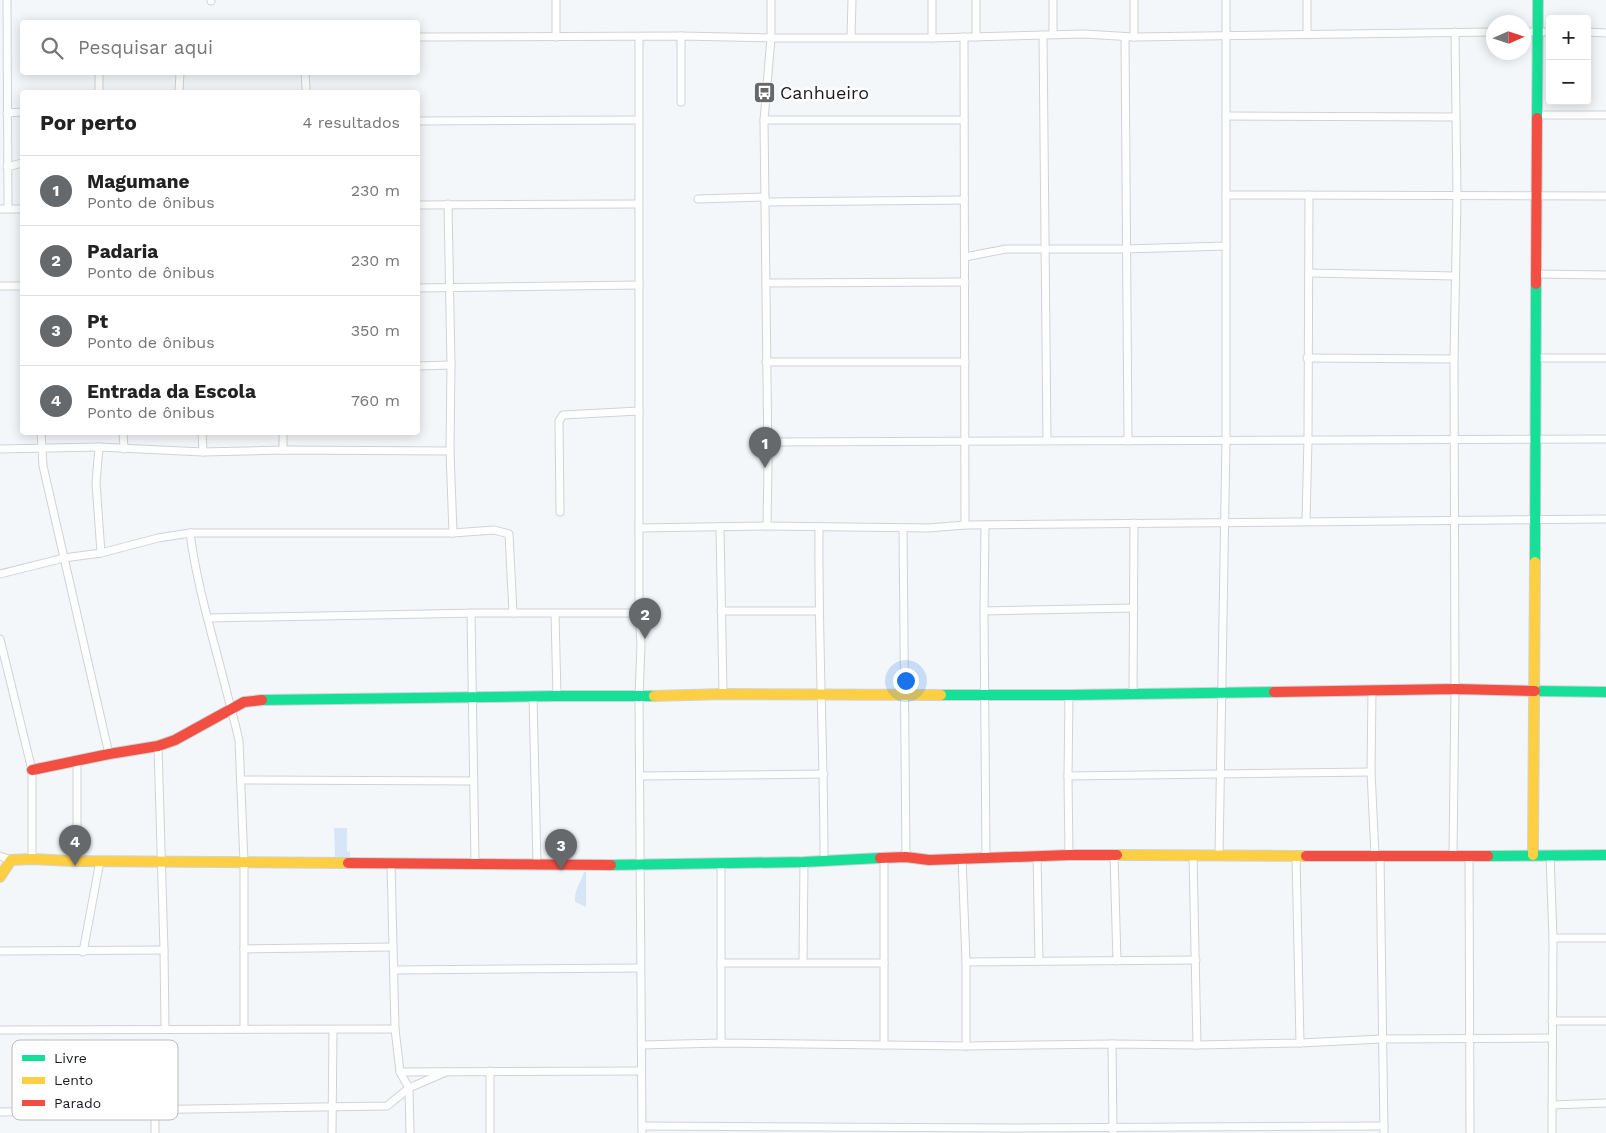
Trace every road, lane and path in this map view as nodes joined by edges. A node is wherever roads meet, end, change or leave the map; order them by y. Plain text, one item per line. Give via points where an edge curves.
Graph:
1 (7, 0) edge
2 (556, 0) edge
3 (771, 0) edge
4 (852, 0) edge
5 (932, 0) edge
6 (976, 0) edge
7 (1053, 0) edge
8 (1134, 0) edge
9 (1226, 0) edge
10 (1307, 0) edge
11 (1538, 0) edge
12 (1455, 32) junction
13 (1486, 32) edge
14 (1531, 32) edge
15 (1537, 32) junction
16 (1546, 32) edge
17 (1591, 32) edge
18 (1606, 32) edge
19 (1053, 34) junction
20 (1307, 34) junction
21 (1043, 35) junction
22 (556, 36) junction
23 (681, 36) junction
24 (420, 37) edge
25 (639, 37) junction
26 (851, 37) junction
27 (964, 37) junction
28 (976, 37) junction
29 (1125, 37) junction
30 (1134, 37) junction
31 (1226, 37) junction
32 (771, 38) junction
33 (932, 38) junction
34 (99, 75) edge
35 (180, 75) edge
36 (305, 75) edge
37 (306, 88) dead end
38 (99, 90) edge
39 (179, 90) edge
40 (681, 102) dead end
41 (20, 112) edge
42 (6, 113) junction
43 (1536, 115) junction
44 (1606, 115) edge
45 (1226, 116) junction
46 (1455, 117) junction
47 (638, 120) junction
48 (764, 120) junction
49 (964, 120) junction
50 (420, 121) edge
51 (20, 164) edge
52 (7, 167) junction
53 (1226, 195) junction
54 (1309, 196) junction
55 (1456, 196) junction
56 (1537, 196) junction
57 (1606, 196) edge
58 (698, 198) dead end
59 (765, 199) junction
60 (964, 200) junction
61 (448, 204) junction
62 (638, 204) junction
63 (420, 205) edge
64 (4, 209) edge
65 (20, 209) edge
66 (1226, 246) junction
67 (1046, 249) junction
68 (1126, 249) junction
69 (964, 257) junction
70 (1309, 272) junction
71 (1536, 274) junction
72 (1606, 275) edge
73 (1455, 276) junction
74 (965, 282) junction
75 (766, 283) junction
76 (639, 285) junction
77 (0, 286) edge
78 (20, 286) edge
79 (420, 288) edge
80 (448, 288) junction
81 (1307, 358) junction
82 (1536, 358) junction
83 (1606, 358) edge
84 (1454, 359) junction
85 (766, 362) junction
86 (965, 362) junction
87 (420, 366) edge
88 (451, 366) junction
89 (638, 411) junction
90 (41, 435) edge
91 (124, 435) edge
92 (202, 435) edge
93 (283, 435) edge
94 (1308, 439) junction
95 (1454, 439) junction
96 (1534, 439) junction
97 (1606, 439) edge
98 (1047, 440) junction
99 (1128, 441) junction
100 (1226, 441) junction
101 (768, 442) junction
102 (965, 442) junction
103 (40, 447) junction
104 (99, 447) junction
105 (0, 449) edge
106 (124, 449) junction
107 (283, 450) junction
108 (450, 451) junction
109 (202, 452) junction
110 (560, 512) dead end
111 (1535, 518) junction
112 (1606, 519) edge
113 (1455, 520) junction
114 (1306, 522) junction
115 (1134, 523) junction
116 (1224, 523) junction
117 (966, 525) junction
118 (985, 525) junction
119 (767, 526) junction
120 (720, 527) junction
121 (819, 527) junction
122 (639, 528) junction
123 (903, 528) junction
124 (190, 533) junction
125 (453, 533) junction
126 (100, 553) junction
127 (64, 558) junction
128 (0, 574) edge
129 (1134, 608) junction
130 (721, 611) junction
131 (818, 611) junction
132 (984, 611) junction
133 (471, 613) junction
134 (513, 613) junction
135 (638, 613) junction
136 (555, 614) junction
137 (208, 618) junction
138 (0, 639) edge
139 (1455, 689) junction
140 (1535, 690) junction
141 (1372, 691) junction
142 (1606, 692) edge
143 (1223, 693) junction
144 (723, 694) junction
145 (1133, 694) junction
146 (821, 695) junction
147 (985, 695) junction
148 (1069, 695) junction
149 (557, 696) junction
150 (904, 696) junction
151 (471, 697) junction
152 (533, 697) junction
153 (638, 697) junction
154 (230, 708) junction
155 (158, 746) junction
156 (109, 754) junction
157 (77, 761) junction
158 (32, 770) junction
159 (1371, 772) junction
160 (824, 774) junction
161 (1220, 775) junction
162 (640, 776) junction
163 (1068, 776) junction
164 (241, 780) junction
165 (473, 782) junction
166 (1070, 854) junction
167 (1037, 855) junction
168 (1219, 855) junction
169 (1296, 855) junction
170 (1378, 855) junction
171 (1533, 855) junction
172 (1550, 855) junction
173 (1606, 855) edge
174 (0, 856) edge
175 (1114, 856) junction
176 (1194, 856) junction
177 (1454, 856) junction
178 (1469, 856) junction
179 (906, 857) junction
180 (962, 857) junction
181 (32, 858) junction
182 (986, 858) junction
183 (884, 859) junction
184 (11, 860) junction
185 (824, 860) junction
186 (77, 861) junction
187 (100, 862) junction
188 (162, 862) junction
189 (244, 862) junction
190 (804, 862) junction
191 (391, 863) junction
192 (475, 863) junction
193 (721, 863) junction
194 (537, 864) junction
195 (640, 865) junction
196 (0, 877) edge
197 (1553, 938) junction
198 (1606, 938) edge
199 (393, 947) junction
200 (244, 949) junction
201 (164, 950) junction
202 (0, 952) edge
203 (84, 952) junction
204 (1196, 960) junction
205 (1039, 961) junction
206 (1117, 961) junction
207 (803, 962) junction
208 (966, 962) junction
209 (721, 963) junction
210 (884, 963) junction
211 (640, 968) junction
212 (394, 970) junction
213 (1552, 1020) junction
214 (1606, 1020) edge
215 (165, 1029) junction
216 (244, 1029) junction
217 (395, 1029) junction
218 (0, 1030) edge
219 (333, 1030) junction
220 (1470, 1037) junction
221 (1552, 1038) junction
222 (1382, 1039) junction
223 (721, 1043) junction
224 (1300, 1043) junction
225 (1112, 1044) junction
226 (641, 1045) junction
227 (884, 1045) junction
228 (1197, 1045) junction
229 (966, 1046) junction
230 (641, 1070) junction
231 (490, 1071) junction
232 (400, 1072) junction
233 (446, 1072) junction
234 (409, 1088) junction
235 (1552, 1104) junction
236 (1606, 1104) edge
237 (332, 1107) junction
238 (178, 1110) edge
239 (155, 1120) edge
240 (1384, 1129) edge
241 (642, 1130) edge
242 (724, 1130) edge
243 (805, 1130) edge
244 (932, 1130) edge
245 (1010, 1130) edge
246 (1114, 1130) edge
247 (1193, 1130) edge
248 (1297, 1130) edge
249 (156, 1133) edge
250 (332, 1133) edge
251 (410, 1133) edge
252 (490, 1133) edge
253 (1470, 1133) edge
254 (1552, 1133) edge

1 - 42 street
2 - 22 street
3 - 32 street
4 - 26 street
5 - 33 street
6 - 28 street
7 - 19 street
8 - 30 street
9 - 31 street
10 - 20 street
11 - 15 street
12 - 13 street
12 - 20 street
12 - 46 street
14 - 15 street
15 - 16 street
15 - 43 street
17 - 18 street
19 - 21 street
19 - 29 street
20 - 31 street
21 - 28 street
21 - 67 street
22 - 24 street
22 - 25 street
23 - 25 street
23 - 32 street
23 - 40 street
25 - 47 street
26 - 32 street
26 - 33 street
27 - 28 street
27 - 33 street
27 - 49 street
29 - 30 street
29 - 68 street
30 - 31 street
31 - 45 street
32 - 48 street
34 - 38 street
35 - 39 street
36 - 37 street
41 - 42 street
42 - 52 street
43 - 44 street
43 - 56 street
45 - 46 street
45 - 53 street
46 - 55 street
47 - 50 street
47 - 62 street
48 - 49 street
48 - 59 street
49 - 60 street
51 - 52 street
52 - 64 street
53 - 54 street
53 - 66 street
54 - 55 street
54 - 70 street
55 - 56 street
55 - 73 street
56 - 57 street
56 - 71 street
58 - 59 street
59 - 60 street
59 - 75 street
60 - 69 street
61 - 62 street
61 - 63 street
61 - 80 street
62 - 76 street
64 - 65 street
66 - 68 street
66 - 100 street
67 - 68 street
67 - 69 street via 1006,249
67 - 98 street
68 - 99 street
69 - 74 street
70 - 73 street
70 - 81 street
71 - 72 street
71 - 82 street
73 - 84 street
74 - 75 street
74 - 86 street
75 - 85 street
76 - 80 street
76 - 89 street
77 - 78 street
79 - 80 street
80 - 88 street
81 - 84 street
81 - 94 street
82 - 83 street
82 - 96 street
84 - 95 street
85 - 86 street
85 - 101 street
86 - 102 street
87 - 88 street
88 - 108 street
89 - 110 street via 563,414 559,421
89 - 122 street
90 - 103 street
91 - 106 street
92 - 109 street
93 - 107 street
94 - 95 street
94 - 100 street
94 - 114 street
95 - 96 street
95 - 113 street
96 - 97 street
96 - 111 street
98 - 99 street
98 - 102 street
99 - 100 street
100 - 116 street
101 - 102 street
101 - 119 street
102 - 117 street
103 - 104 street
103 - 105 street
103 - 127 street
104 - 106 street
104 - 126 street via 96,483
106 - 109 street
107 - 108 street
107 - 109 street
108 - 125 street
111 - 112 street
111 - 113 street
111 - 140 street
113 - 114 street
113 - 139 street
114 - 116 street
115 - 116 street
115 - 118 street
115 - 129 street
116 - 143 street
117 - 118 street
117 - 123 street
118 - 132 street
119 - 120 street
119 - 121 street
120 - 122 street
120 - 130 street
121 - 123 street
121 - 131 street
122 - 135 street
123 - 150 street
124 - 125 street
124 - 126 street
124 - 137 street
125 - 134 street via 494,530 509,534
126 - 127 street
127 - 128 street
127 - 156 street
129 - 132 street
129 - 145 street
130 - 131 street
130 - 144 street
131 - 146 street
132 - 147 street
133 - 134 street
133 - 137 street
133 - 151 street
134 - 136 street
135 - 136 street
135 - 153 street via 641,644
136 - 149 street
137 - 154 street
138 - 158 street
139 - 140 street
139 - 141 street
139 - 177 street
140 - 142 street
140 - 171 street
141 - 143 street
141 - 159 street
143 - 145 street
143 - 161 street
144 - 146 street
144 - 153 street
145 - 148 street
146 - 150 street
146 - 160 street
147 - 148 street
147 - 150 street
147 - 182 street
148 - 163 street
149 - 152 street
149 - 153 street
150 - 179 street
151 - 152 street
151 - 154 street via 270,699 244,702
151 - 165 street
152 - 194 street
153 - 162 street
154 - 155 street via 184,736
154 - 164 street via 239,742
155 - 156 street
155 - 188 street
156 - 157 street
157 - 158 street
157 - 186 street
158 - 181 street
159 - 161 street
159 - 170 street
160 - 162 street
160 - 185 street
161 - 163 street
161 - 168 street
162 - 195 street
163 - 166 street
164 - 165 street
164 - 189 street
165 - 192 street
166 - 167 street
166 - 175 street
167 - 182 street
167 - 205 street
168 - 169 street
168 - 176 street
169 - 170 street
169 - 224 street
170 - 177 street
170 - 222 street
171 - 172 street
171 - 178 street
172 - 173 street
172 - 197 street
174 - 184 street
175 - 176 street
175 - 206 street
176 - 204 street
177 - 178 street
178 - 220 street
179 - 180 street via 929,860
179 - 183 street
180 - 182 street
180 - 208 street
181 - 184 street
181 - 186 street
183 - 185 street
183 - 210 street
184 - 196 street
185 - 190 street
186 - 187 street
187 - 188 street
187 - 203 street
188 - 189 street
188 - 201 street
189 - 191 street
189 - 200 street
190 - 193 street
190 - 207 street
191 - 192 street
191 - 199 street
192 - 194 street
193 - 195 street
193 - 209 street
194 - 195 street
195 - 211 street
197 - 198 street
197 - 213 street
199 - 200 street
199 - 212 street
200 - 216 street
201 - 203 street
201 - 215 street
202 - 203 street
204 - 206 street
204 - 228 street
205 - 206 street
205 - 208 street
207 - 209 street
207 - 210 street
208 - 229 street
209 - 223 street
210 - 227 street
211 - 212 street
211 - 226 street
212 - 217 street
213 - 214 street
213 - 221 street
215 - 216 street
215 - 218 street
216 - 219 street
217 - 219 street
217 - 232 street
219 - 237 street
220 - 221 street
220 - 222 street
220 - 253 street
221 - 235 street
222 - 224 street
222 - 240 street
223 - 226 street
223 - 227 street
224 - 228 street
225 - 228 street
225 - 229 street
225 - 246 street
226 - 230 street
227 - 229 street
230 - 231 street
230 - 241 street
231 - 233 street
231 - 252 street
232 - 233 street
232 - 234 street
233 - 234 street
234 - 237 street via 387,1106
234 - 251 street
235 - 236 street
235 - 254 street
237 - 238 street
237 - 250 street
239 - 249 street
240 - 248 street
241 - 242 street
242 - 243 street
243 - 244 street
244 - 245 street
245 - 246 street
246 - 247 street
247 - 248 street

